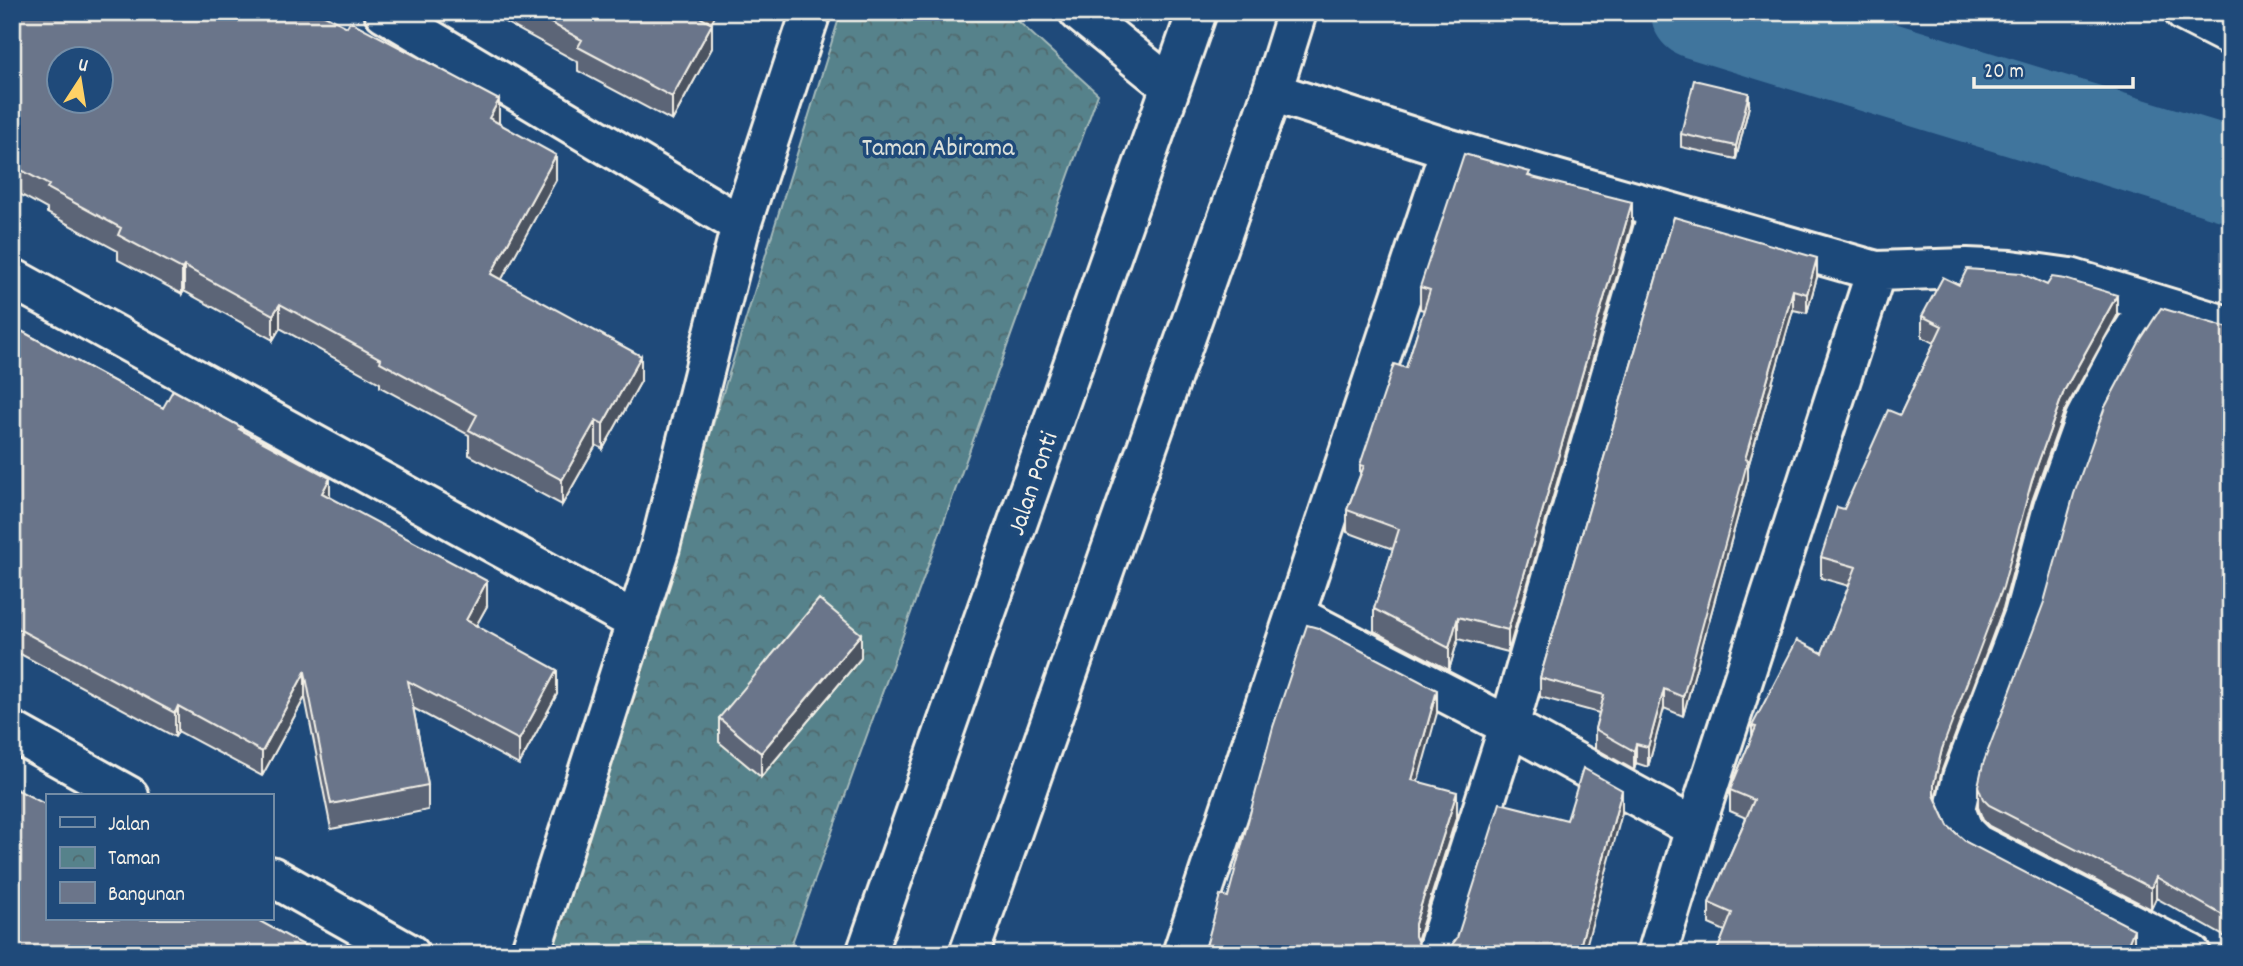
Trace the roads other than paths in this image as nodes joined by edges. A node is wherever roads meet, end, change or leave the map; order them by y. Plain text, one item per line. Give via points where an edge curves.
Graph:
1 (384, 12) edge
2 (811, 12) edge
3 (1079, 12) edge
4 (1197, 12) edge
5 (2185, 12) edge
6 (1296, 17) edge
7 (2231, 36) edge
8 (1170, 86) junction
9 (1272, 92) junction
10 (1450, 149) junction
11 (1659, 209) junction
12 (741, 225) junction
13 (1876, 271) junction
14 (12, 278) edge
15 (2151, 303) junction
16 (2231, 327) edge
17 (1295, 615) junction
18 (635, 621) junction
19 (1509, 726) junction
20 (12, 731) edge
21 (125, 794) edge
22 (1695, 828) junction
23 (273, 877) edge
24 (411, 954) edge
25 (530, 954) edge
26 (866, 954) edge
27 (969, 954) edge
28 (1182, 954) edge
29 (1436, 954) edge
30 (1657, 954) edge
31 (2191, 954) edge

1 - 12 street
2 - 12 street
3 - 8 street
4 - 8 street, Jalan Ponti
5 - 7 street
6 - 9 street
8 - 26 street, Jalan Ponti
9 - 10 street
9 - 27 street
10 - 11 street
10 - 17 street
11 - 13 street
11 - 19 street
12 - 18 street via 660,547
13 - 15 street via 2011,270 2070,278
13 - 22 street
14 - 18 street
15 - 16 street
15 - 31 street via 2085,419 2053,508 2024,615 1962,778 1955,809 1964,832 1976,844
17 - 19 street
17 - 28 street
18 - 25 street
19 - 22 street
19 - 29 street
20 - 21 street
22 - 30 street
23 - 24 street

